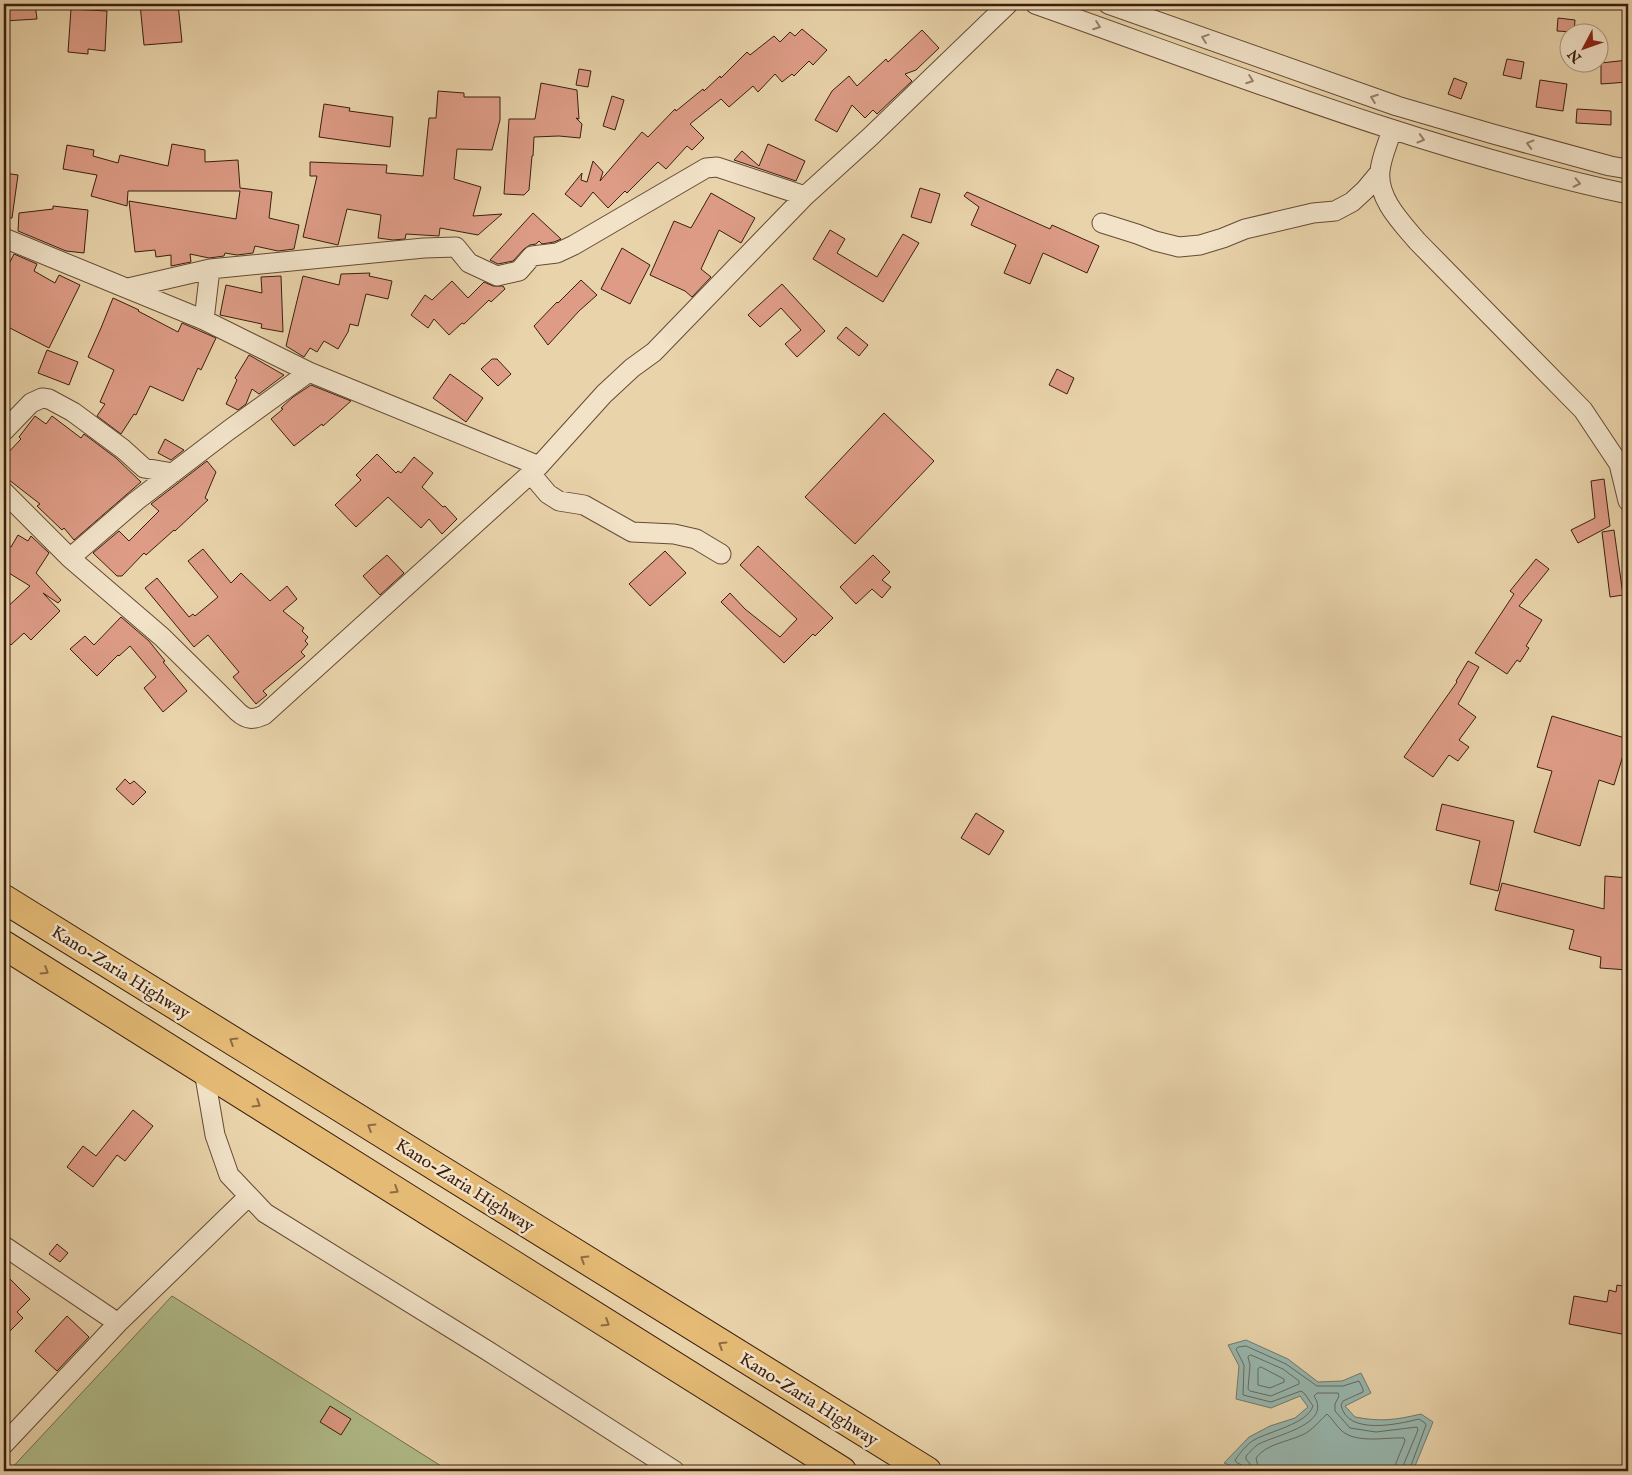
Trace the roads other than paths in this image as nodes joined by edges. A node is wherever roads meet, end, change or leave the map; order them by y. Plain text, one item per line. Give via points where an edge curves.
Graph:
1 (1008, 4) edge
2 (1035, 4) edge
3 (1108, 4) edge
4 (1317, 78) junction
5 (1307, 100) junction
6 (1392, 130) junction
7 (1628, 169) edge
8 (1380, 172) junction
9 (1628, 194) edge
10 (805, 196) junction
11 (1102, 223) dead end
12 (4, 238) edge
13 (210, 269) junction
14 (128, 288) junction
15 (204, 320) junction
16 (309, 372) junction
17 (4, 430) edge
18 (535, 470) junction
19 (173, 473) junction
20 (4, 492) edge
21 (1628, 500) edge
22 (721, 554) dead end
23 (70, 558) junction
24 (4, 899) edge
25 (4, 946) edge
26 (204, 1071) junction
27 (249, 1196) junction
28 (4, 1246) edge
29 (118, 1323) junction
30 (4, 1444) edge
31 (675, 1471) edge
32 (842, 1471) edge
33 (927, 1471) edge

1 - 10 street
2 -> 5 street
4 -> 3 street
4 - 5 street
7 -> 4 street via 1405,109
5 - 6 street
6 - 8 street
6 -> 9 street via 1563,180
8 - 11 street via 1352,202 1335,211 1246,229 1200,245 1179,247 1155,242
8 - 21 street via 1384,195 1417,241 1583,410 1619,464
10 - 13 street via 717,167 706,168 574,245 557,253 532,256 519,271 497,276 469,263 456,247
10 - 18 street via 654,352 604,394
12 - 14 street
13 - 14 street
13 - 15 street
14 - 15 street
15 - 16 street
16 - 18 street
16 - 19 street
17 - 19 street via 31,403 49,399 73,412 144,468
18 - 22 street via 548,494 559,502 584,505 632,532 674,534 696,539
18 - 23 street via 257,718 244,717 162,637
19 - 23 street
20 - 23 street
33 -> 24 highway, Kano-Zaria Highway
25 -> 26 highway
26 - 27 street via 215,1135 229,1175
26 -> 32 highway
27 - 29 street
27 - 31 street via 265,1213
28 - 29 street
29 - 30 street

